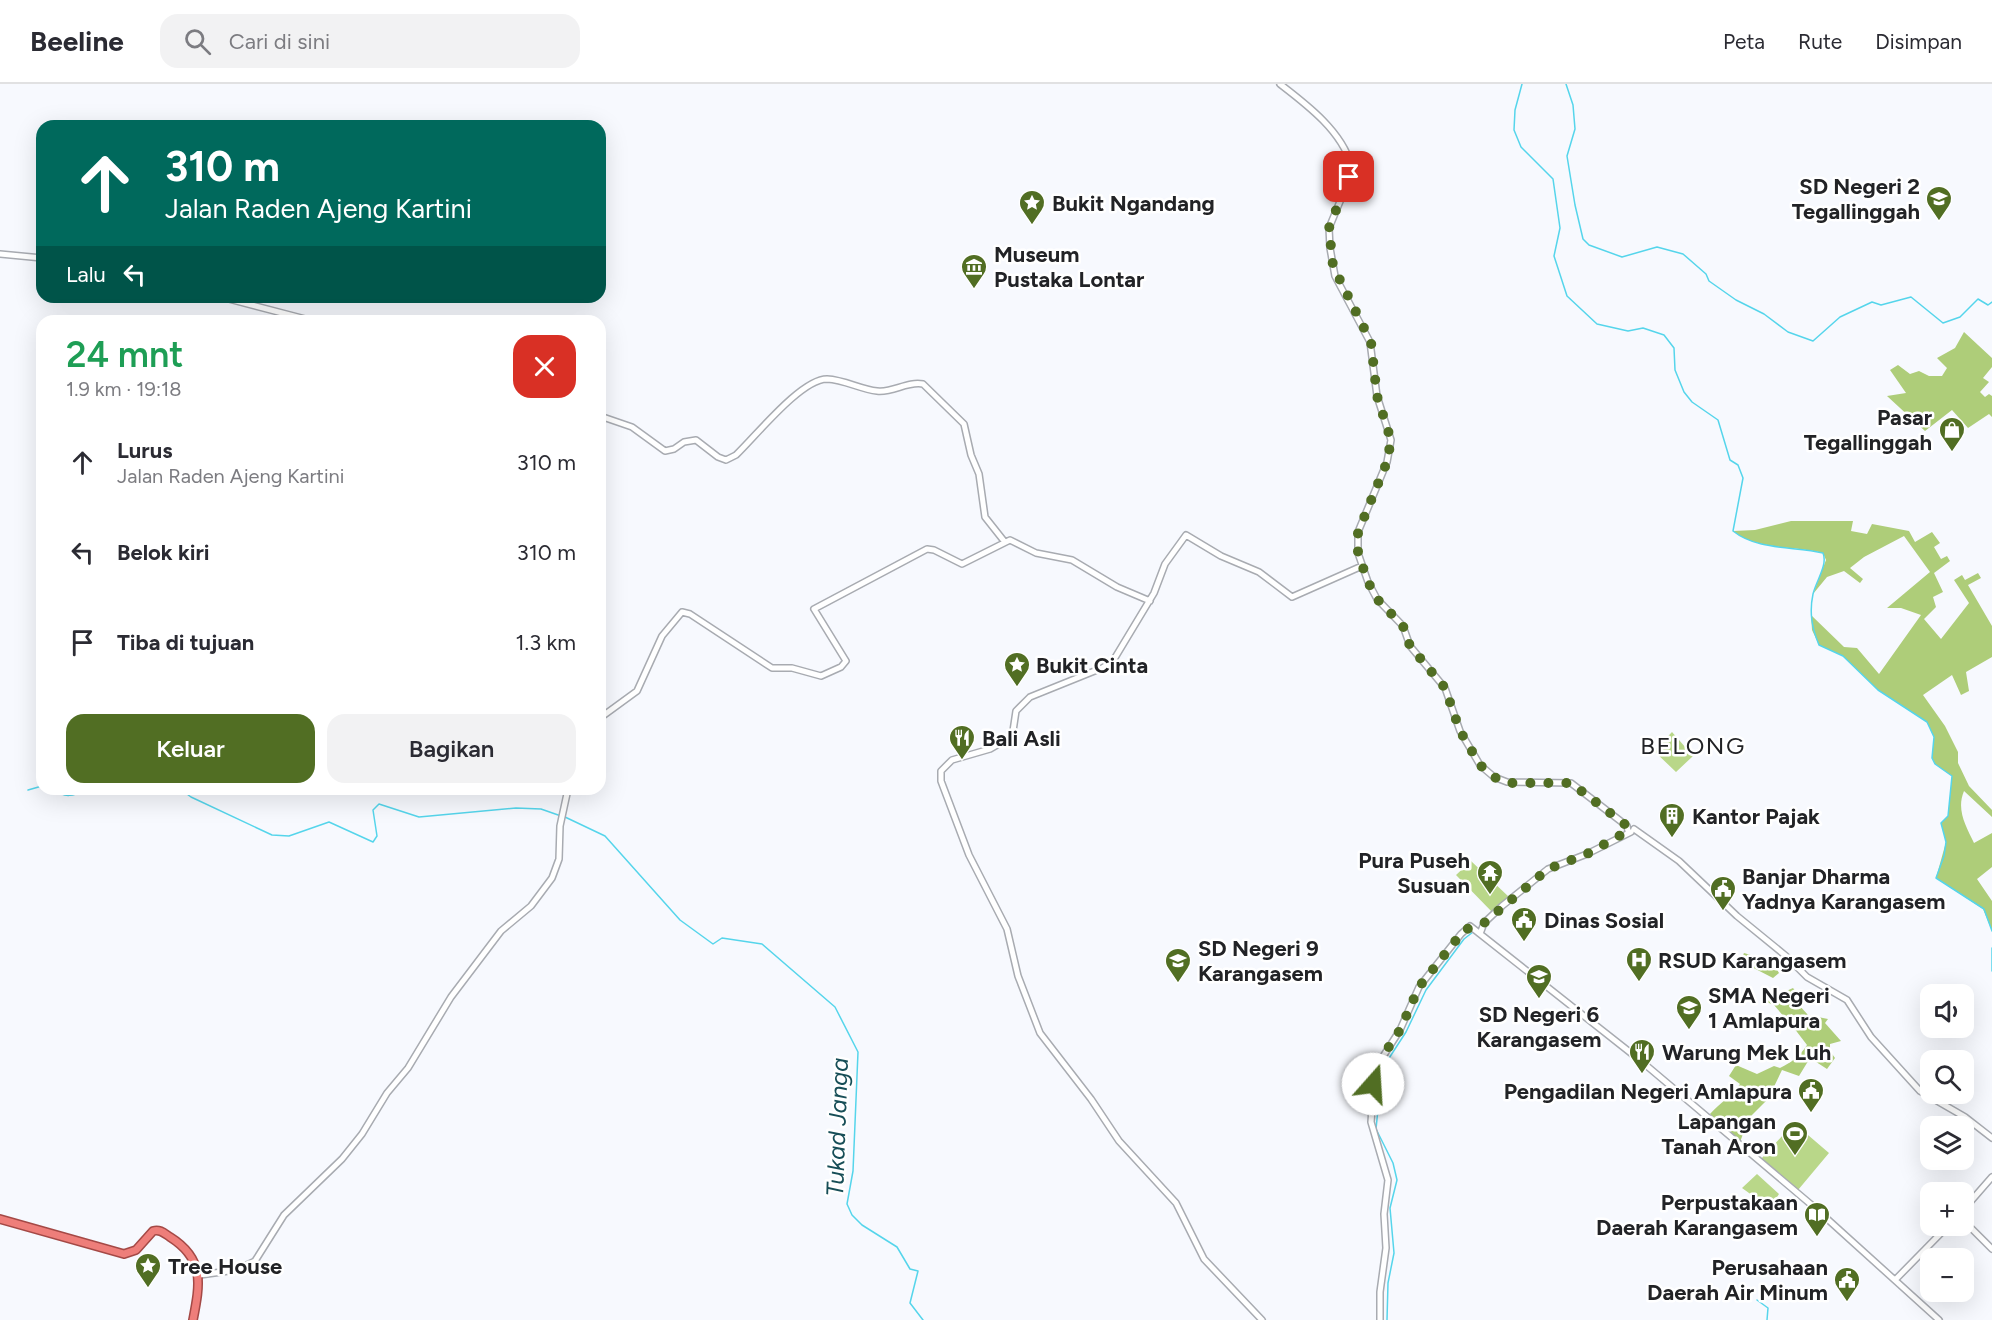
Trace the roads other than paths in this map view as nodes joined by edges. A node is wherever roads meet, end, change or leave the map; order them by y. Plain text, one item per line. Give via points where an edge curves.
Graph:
1 (1280, 84) edge
2 (0, 254) edge
3 (36, 257) edge
4 (244, 303) edge
5 (290, 315) edge
6 (606, 418) edge
7 (1004, 541) junction
8 (1362, 566) junction
9 (1149, 601) junction
10 (606, 714) edge
11 (566, 795) edge
12 (1631, 828) junction
13 (1484, 923) junction
14 (1470, 926) junction
15 (1480, 934) junction
16 (1992, 1138) edge
17 (1992, 1177) edge
18 (1974, 1198) edge
19 (0, 1219) edge
20 (1974, 1231) edge
21 (1938, 1236) edge
22 (1992, 1249) edge
23 (200, 1275) junction
24 (1896, 1279) junction
25 (193, 1320) edge
26 (1262, 1320) edge
27 (1380, 1320) edge
28 (1939, 1320) edge

1 - 8 street via 1319,116 1351,165 1329,228 1330,248 1335,276 1371,342 1377,396 1391,440 1387,462 1358,532
2 - 3 street
4 - 5 street
6 - 7 street via 632,427 661,450 669,451 696,440 726,460 736,455 810,383 840,381 880,392 920,383 964,424 986,517
7 - 9 street via 1072,560
7 - 10 street via 962,564 934,549 921,551 814,609 846,661 825,675 767,667 682,612 662,636 637,691
8 - 9 street via 1292,597 1259,572 1186,535 1165,564
8 - 12 street via 1377,599 1403,626 1410,646 1445,688 1460,731 1480,765 1507,783 1571,783
9 - 26 street via 1109,664 1030,697 1016,711 1009,738 990,749 945,764 940,776 969,855 1003,919 1018,976 1040,1033 1119,1141 1176,1203 1204,1260
11 - 23 street via 559,859 552,878 531,906 501,931 451,997 408,1068 342,1159 288,1210 255,1261 236,1270
12 - 13 street via 1595,851 1548,869
12 - 16 street via 1679,861 1802,972 1847,1000 1871,1037 1920,1091
13 - 14 street
13 - 15 street
14 - 15 street
14 - 27 street via 1419,987 1400,1030 1375,1069 1371,1122 1388,1180
15 - 24 street via 1641,1061
17 - 18 street
19 - 23 highway via 124,1254 133,1252 153,1231 160,1230 184,1247
20 - 22 street
21 - 24 street
23 - 25 highway
24 - 28 street

